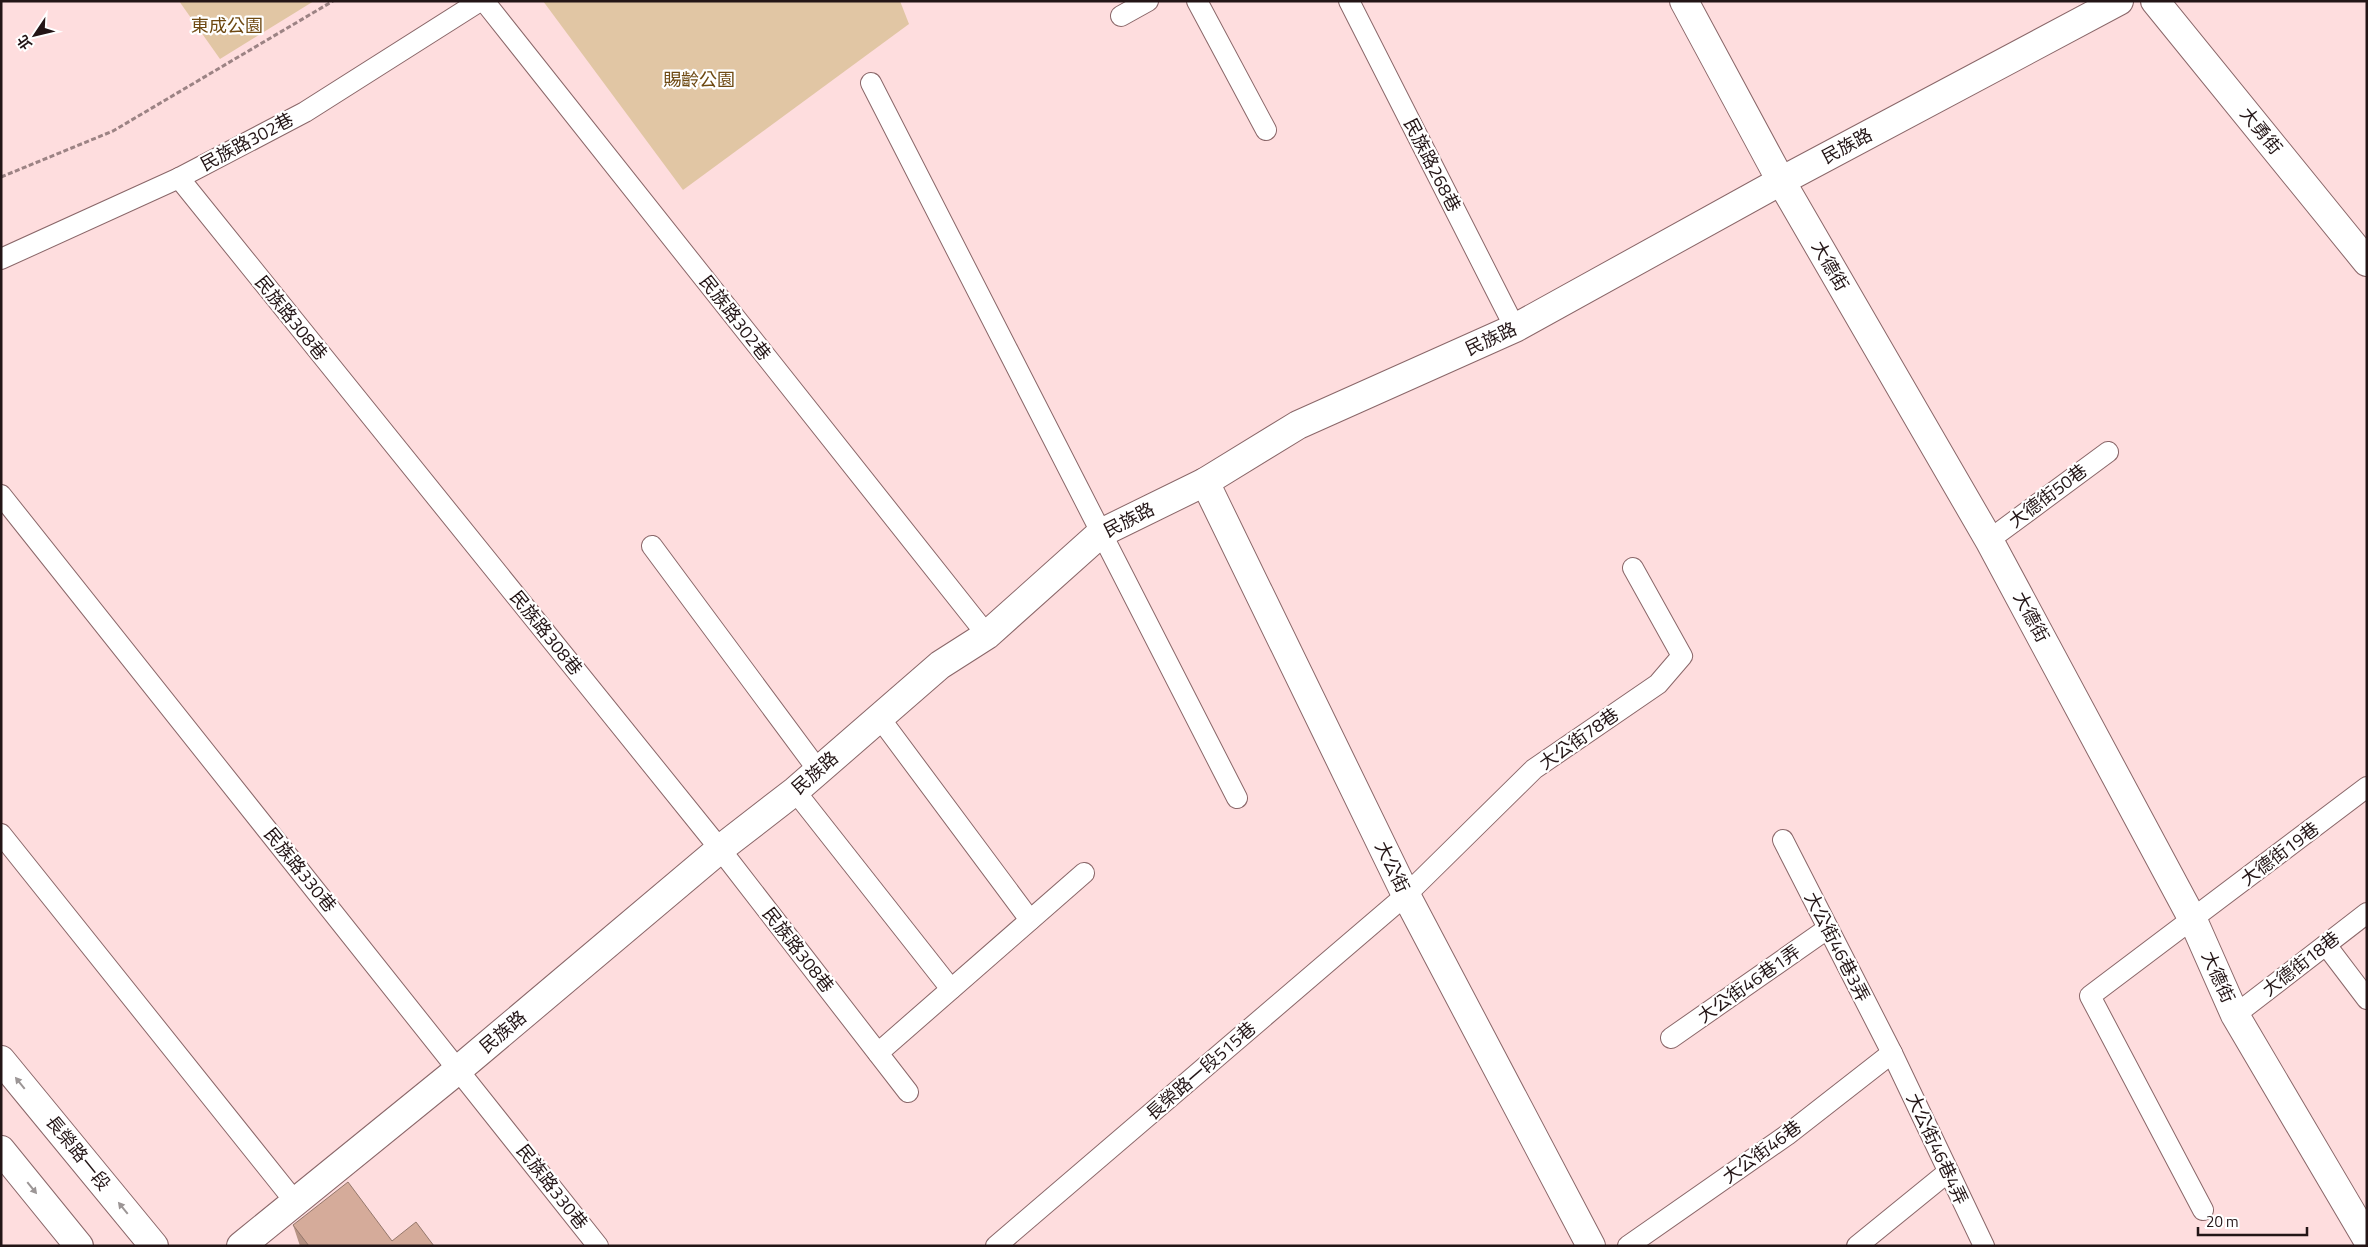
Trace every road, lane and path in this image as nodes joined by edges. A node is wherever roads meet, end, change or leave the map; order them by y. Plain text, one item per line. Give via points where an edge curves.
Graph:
1 (333, 1) edge
2 (480, 1) edge
3 (484, 1) edge
4 (1148, 1) edge
5 (1197, 1) edge
6 (1349, 1) edge
7 (1684, 1) edge
8 (2119, 1) edge
9 (2154, 1) edge
10 (1120, 16) dead end
11 (871, 83) dead end
12 (1266, 130) dead end
13 (1, 177) edge
14 (179, 178) junction
15 (1780, 181) junction
16 (1, 259) edge
17 (2367, 262) edge
18 (1515, 328) junction
19 (2108, 452) dead end
20 (1205, 482) junction
21 (1, 495) edge
22 (1101, 533) junction
23 (1989, 540) junction
24 (652, 546) dead end
25 (1633, 568) dead end
26 (987, 635) junction
27 (880, 717) junction
28 (818, 770) junction
29 (2367, 787) edge
30 (795, 791) junction
31 (1237, 798) dead end
32 (1, 834) edge
33 (1783, 840) dead end
34 (720, 849) junction
35 (1084, 873) dead end
36 (1406, 895) junction
37 (2367, 913) edge
38 (1030, 920) junction
39 (2192, 920) junction
40 (1827, 929) junction
41 (2326, 945) junction
42 (951, 989) junction
43 (2367, 999) edge
44 (2235, 1015) junction
45 (1671, 1038) dead end
46 (878, 1053) junction
47 (1892, 1053) junction
48 (1, 1060) edge
49 (459, 1069) junction
50 (908, 1092) dead end
51 (1, 1150) edge
52 (1948, 1172) junction
53 (296, 1203) junction
54 (2203, 1210) dead end
55 (2367, 1239) edge
56 (79, 1246) edge
57 (154, 1246) edge
58 (241, 1246) edge
59 (598, 1246) edge
60 (996, 1246) edge
61 (1591, 1246) edge
62 (1628, 1246) edge
63 (1857, 1246) edge
64 (1984, 1246) edge

1 - 13 path via 113,131
2 - 14 lane, 民族路302巷 via 305,112
3 - 26 lane, 民族路302巷
4 - 10 lane
5 - 12 lane
6 - 18 lane, 民族路268巷
7 - 15 street, 大德街
8 - 15 street, 民族路
9 - 17 street, 大勇街
11 - 22 lane
14 - 16 lane, 民族路302巷
14 - 34 lane, 民族路308巷
15 - 18 street, 民族路
15 - 23 street, 大德街
18 - 20 street, 民族路 via 1298,426
19 - 23 lane, 大德街50巷
20 - 22 street, 民族路
20 - 36 street, 大公街
21 - 49 lane, 民族路330巷
22 - 26 street, 民族路
22 - 31 lane
23 - 39 street, 大德街
24 - 28 lane
25 - 36 lane, 大公街78巷 via 1682,656 1658,684 1534,769
26 - 27 street, 民族路 via 940,665
27 - 28 street, 民族路
27 - 38 lane
28 - 30 street, 民族路
29 - 39 lane, 大德街19巷
30 - 34 street, 民族路
30 - 42 lane
32 - 53 lane
33 - 40 lane, 大公街46巷3弄
34 - 46 lane, 民族路308巷
34 - 49 street, 民族路
35 - 38 lane
36 - 60 lane, 長榮路一段515巷
36 - 61 street, 大公街
37 - 41 lane, 大德街18巷
38 - 42 lane
39 - 44 street, 大德街
39 - 54 lane, 大德街19巷 via 2090,996
40 - 45 lane, 大公街46巷1弄
40 - 47 lane, 大公街46巷3弄
41 - 43 lane
41 - 44 lane, 大德街18巷
42 - 46 lane
44 - 55 street, 大德街
46 - 50 lane, 民族路308巷
47 - 52 lane, 大公街46巷4弄
47 - 62 lane, 大公街46巷 via 1787,1135
57 -> 48 street, 長榮路一段
49 - 53 street, 民族路
49 - 59 lane, 民族路330巷
51 -> 56 street
52 - 63 lane
52 - 64 lane, 大公街46巷4弄
53 - 58 street, 民族路

